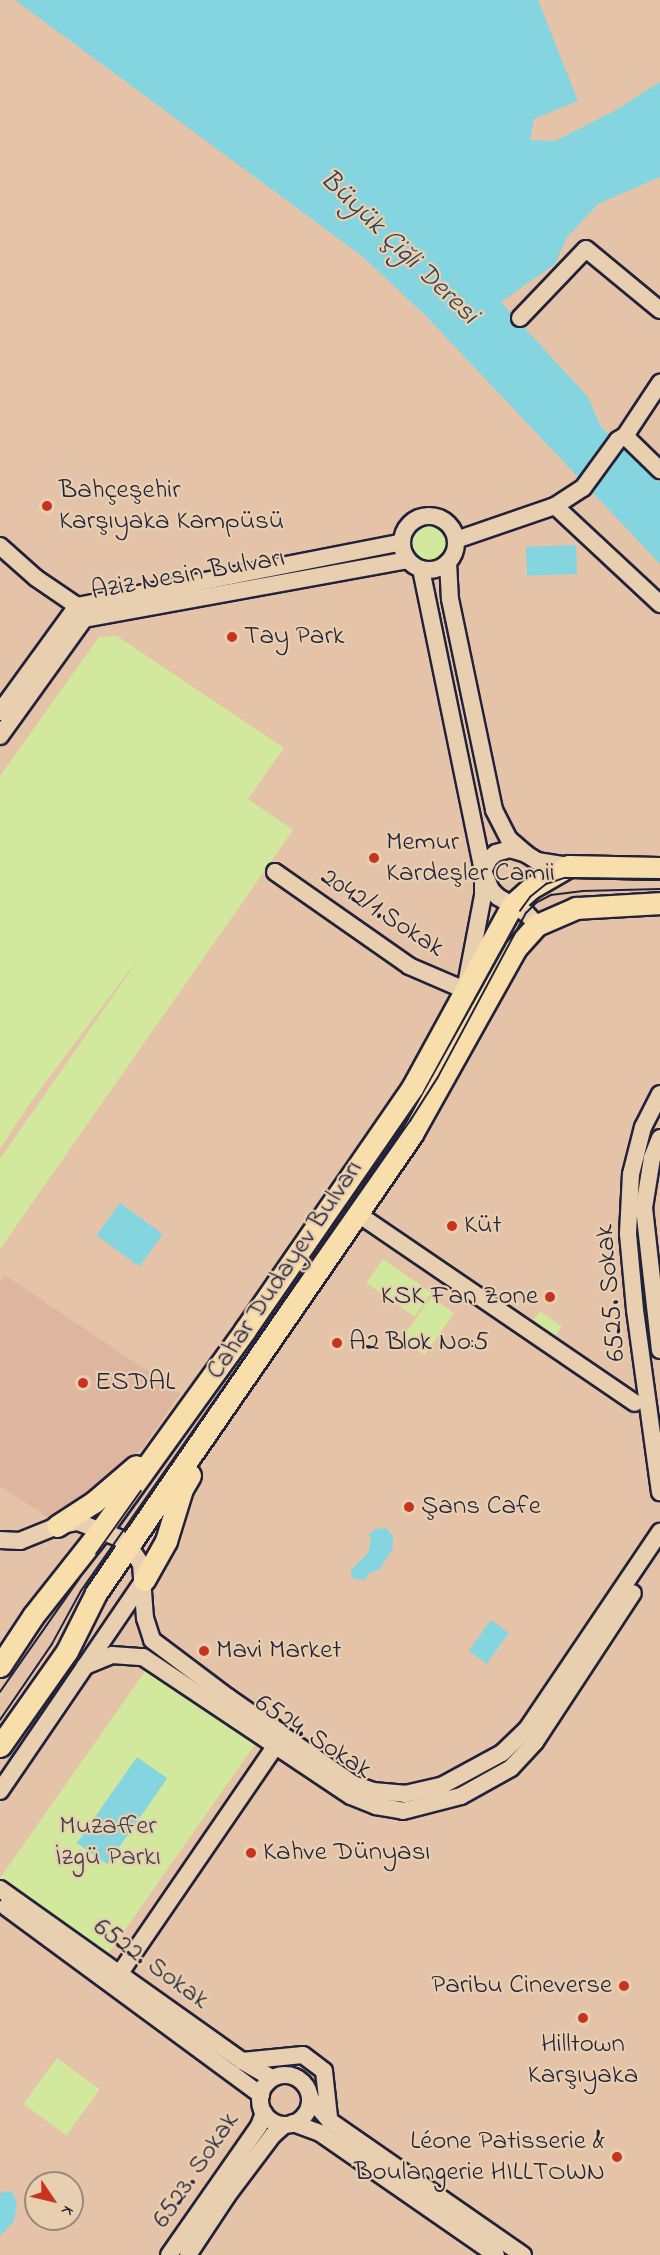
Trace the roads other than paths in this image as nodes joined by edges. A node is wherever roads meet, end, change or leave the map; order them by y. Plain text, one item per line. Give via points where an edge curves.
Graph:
1 (660, 310) edge
2 (520, 318) dead end
3 (660, 383) edge
4 (621, 438) junction
5 (660, 470) edge
6 (555, 506) junction
7 (456, 540) junction
8 (402, 542) junction
9 (0, 546) edge
10 (448, 562) junction
11 (415, 564) junction
12 (660, 603) edge
13 (82, 614) junction
14 (0, 712) edge
15 (0, 736) edge
16 (526, 854) junction
17 (568, 866) junction
18 (660, 868) edge
19 (483, 871) junction
20 (274, 872) dead end
21 (660, 903) edge
22 (512, 905) junction
23 (537, 925) junction
24 (465, 990) junction
25 (660, 1094) edge
26 (660, 1138) edge
27 (358, 1214) junction
28 (660, 1283) edge
29 (654, 1305) junction
30 (660, 1350) edge
31 (635, 1402) dead end
32 (229, 1403) junction
33 (182, 1417) junction
34 (660, 1492) edge
35 (57, 1526) junction
36 (101, 1530) junction
37 (660, 1532) edge
38 (0, 1540) edge
39 (129, 1546) junction
40 (660, 1552) edge
41 (144, 1580) junction
42 (0, 1666) edge
43 (85, 1666) junction
44 (276, 1745) junction
45 (0, 1746) edge
46 (0, 1791) edge
47 (0, 1889) edge
48 (0, 1903) edge
49 (120, 1973) junction
50 (242, 2061) junction
51 (273, 2078) junction
52 (261, 2095) junction
53 (310, 2098) junction
54 (264, 2113) junction
55 (330, 2121) junction
56 (288, 2124) junction
57 (169, 2255) edge
58 (188, 2255) edge
59 (496, 2255) edge
60 (523, 2255) edge

1 - 2 street via 586,249
3 - 4 street
4 - 5 street
4 - 6 street via 583,489
6 - 7 street
6 - 12 street
7 - 8 street via 449,524 424,516 409,525
7 - 10 street
8 - 11 street
8 - 13 street, Aziz Nesin Bulvarı
9 - 13 street
10 - 11 street via 436,569
10 - 16 street via 450,599 494,810 509,839
11 - 13 street, Aziz Nesin Bulvarı
11 - 19 street
13 - 14 street, Aziz Nesin Bulvarı
13 - 15 street, Aziz Nesin Bulvarı
16 - 17 street via 537,861
16 - 19 street via 510,849 496,854
17 - 18 main road
17 - 22 main road, Cahar Dudayev Bulvarı via 531,888
19 - 22 street via 491,890
19 - 24 street via 478,925
20 - 24 street, 2042/1.Sokak via 409,966
21 - 23 main road, Cahar Dudayev Bulvarı via 576,908
22 - 23 street
22 - 24 main road, Cahar Dudayev Bulvarı
23 - 27 main road, Cahar Dudayev Bulvarı via 516,948 417,1124
24 - 33 main road, Cahar Dudayev Bulvarı via 412,1088
25 - 34 street, 6525. Sokak via 643,1127 631,1174 628,1234
26 - 29 street, 6525. Sokak via 652,1158 644,1208
27 - 31 street
27 - 32 main road, Cahar Dudayev Bulvarı
28 - 29 street
29 - 30 street, 6525. Sokak
32 - 39 main road, Cahar Dudayev Bulvarı
32 - 41 main road via 182,1489 166,1541
33 - 35 main road via 127,1475
33 - 36 main road, Cahar Dudayev Bulvarı
35 - 36 street via 78,1522
35 - 38 street via 20,1541
36 - 39 street
36 - 42 main road, Cahar Dudayev Bulvarı via 33,1616
37 - 41 street, 6524. Sokak via 527,1729 502,1753 443,1785 405,1794 373,1791 353,1784 152,1640 147,1630
39 - 41 street, 6524. Sokak via 141,1564
39 - 45 main road, Cahar Dudayev Bulvarı via 96,1593 67,1651
40 - 44 street, 6524. Sokak via 535,1742 511,1768 461,1796 403,1811 376,1806 351,1796
41 - 43 street
43 - 44 street, 6524. Sokak via 112,1655 143,1657
43 - 46 street
44 - 49 street
47 - 49 street, 6522. Sokak
48 - 52 street, 6522. Sokak
49 - 50 street, 6522. Sokak
50 - 51 street, 6522. Sokak
50 - 55 street via 303,2055 324,2071
51 - 52 street
51 - 53 street via 286,2075 300,2079
52 - 54 street
53 - 55 street
53 - 56 street via 307,2111
54 - 56 street via 276,2123
54 - 57 street, 6523. Sokak via 259,2126
55 - 60 street
56 - 58 street, 6523. Sokak via 273,2135
56 - 59 street via 320,2133

